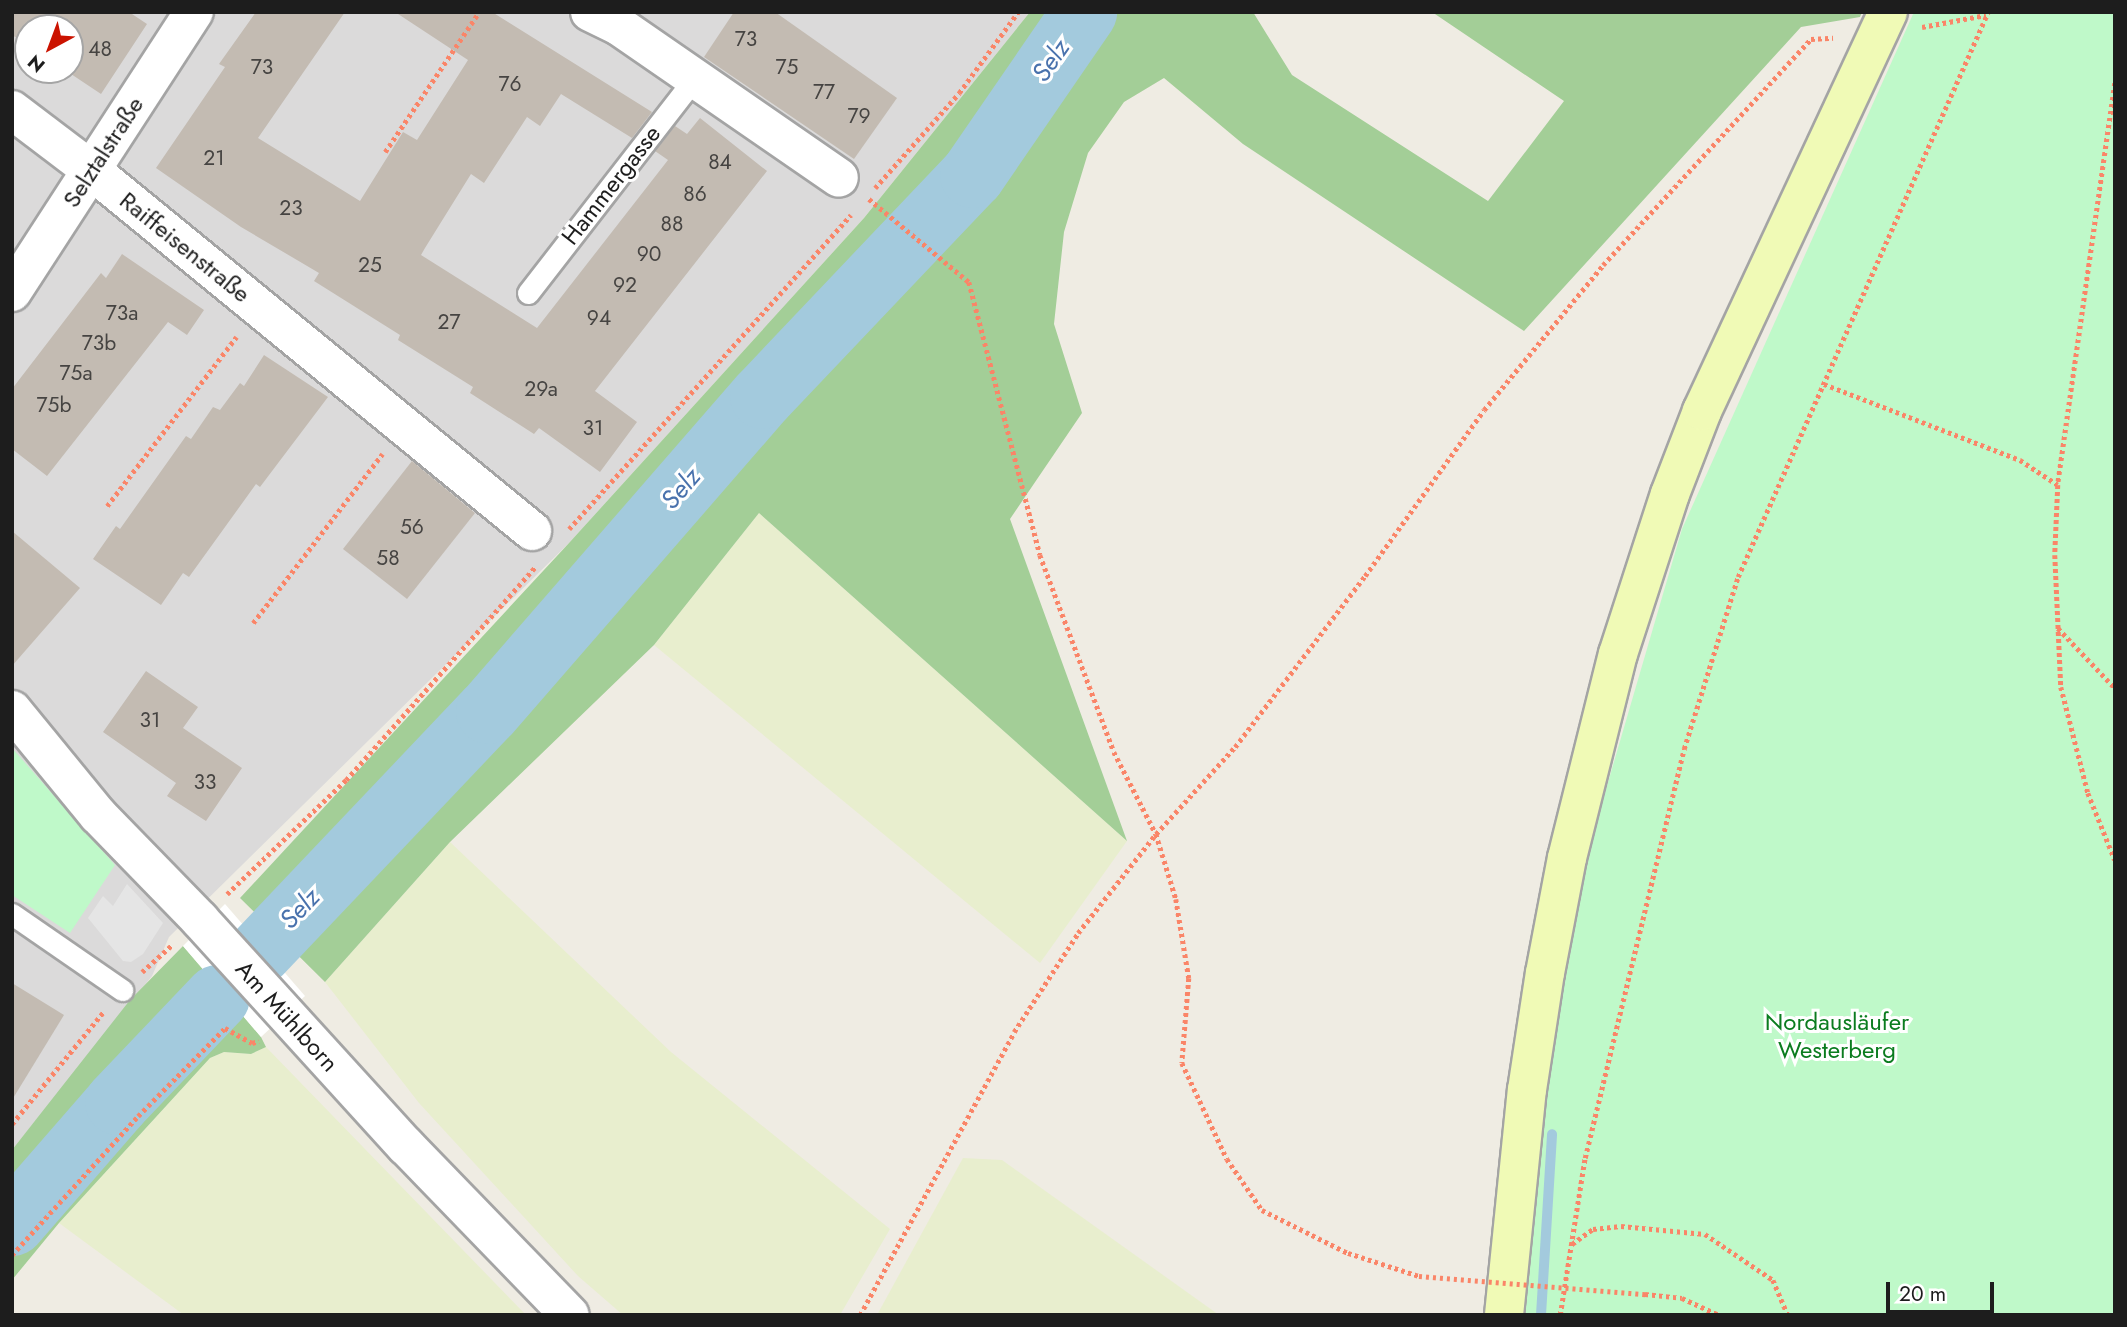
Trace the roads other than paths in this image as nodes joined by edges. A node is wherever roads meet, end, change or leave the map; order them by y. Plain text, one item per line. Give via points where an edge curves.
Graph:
1 (194, 12) edge
2 (618, 17) edge
3 (1882, 24) edge
4 (695, 78) junction
5 (12, 110) edge
6 (91, 170) junction
7 (853, 188) road end
8 (12, 292) edge
9 (528, 293) dead end
10 (546, 542) road end
11 (12, 710) edge
12 (12, 914) edge
13 (122, 990) road end
14 (570, 1315) edge
15 (1504, 1315) edge

1 - 6 street, Selztalstraße
2 - 4 street
3 - 15 main road via 1702,411 1618,654 1567,858 1545,973 1527,1090
4 - 7 street
4 - 9 lane, Hammergasse
5 - 6 street, Raiffeisenstraße
6 - 8 street, Selztalstraße
6 - 10 street, Raiffeisenstraße
11 - 14 street, Am Mühlborn via 98,815
12 - 13 lane

